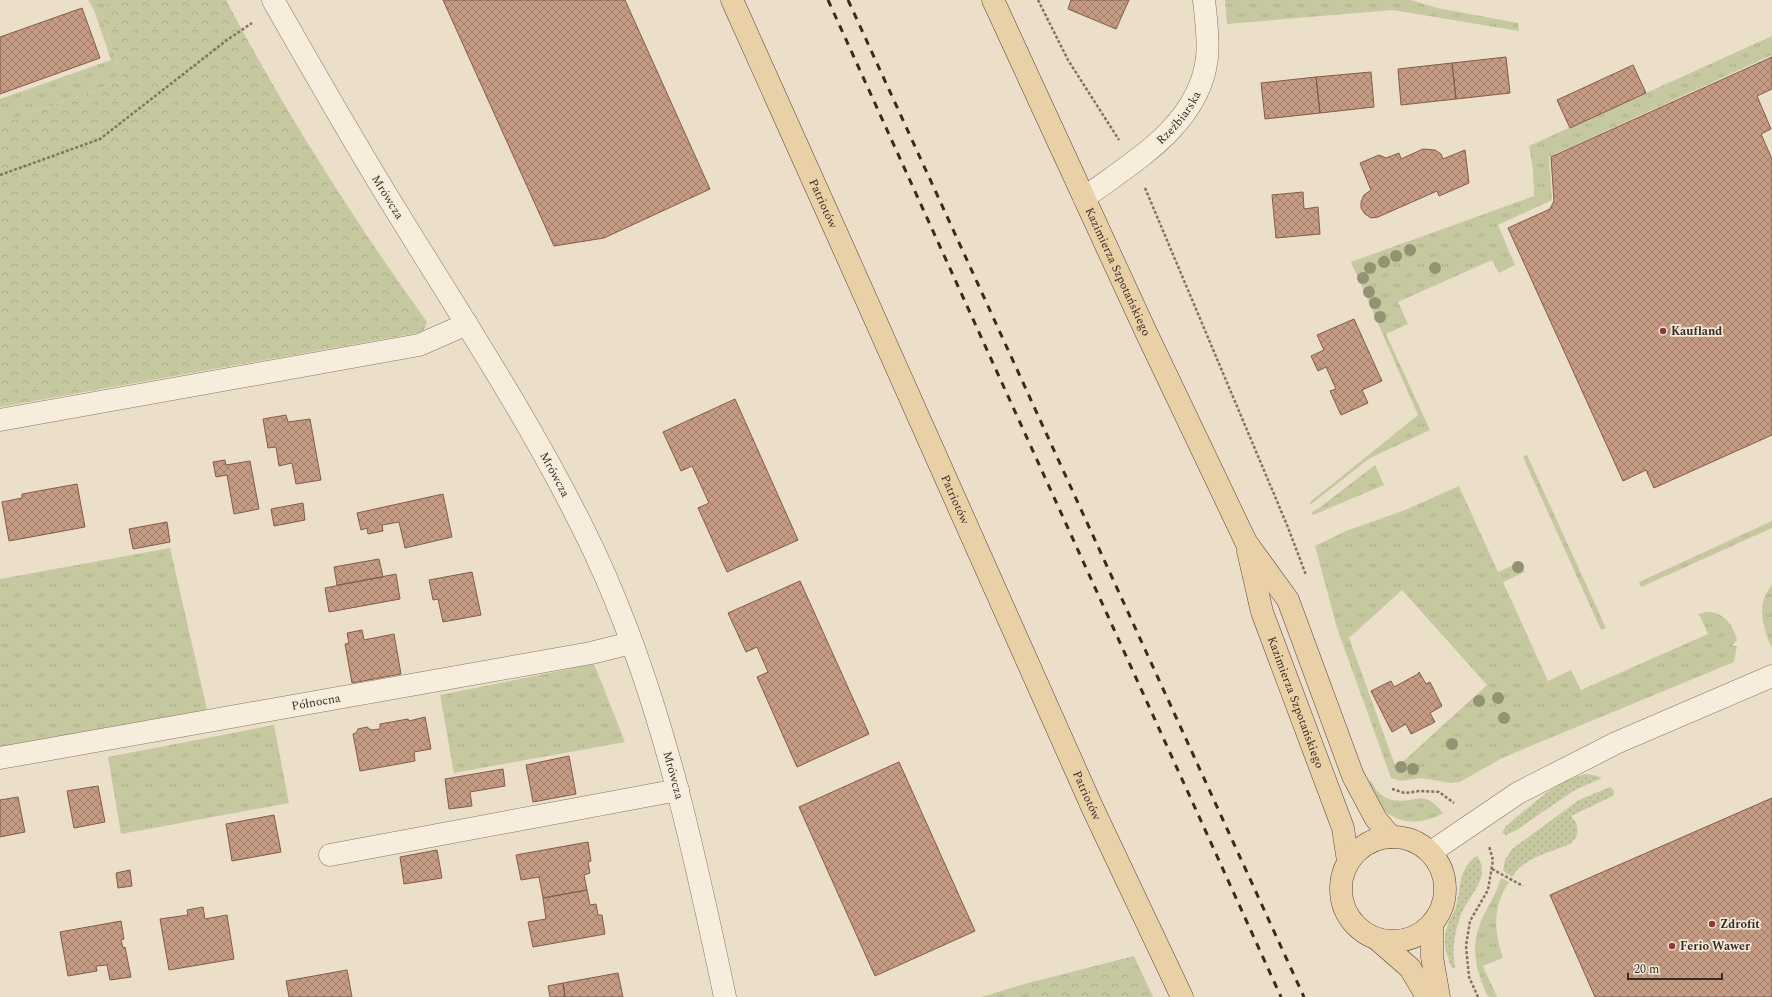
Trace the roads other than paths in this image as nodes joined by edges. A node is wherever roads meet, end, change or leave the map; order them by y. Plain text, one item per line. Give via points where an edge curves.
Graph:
1 (273, 0) edge
2 (732, 0) edge
3 (993, 0) edge
4 (1204, 0) edge
5 (1084, 198) junction
6 (467, 324) junction
7 (0, 420) edge
8 (1246, 542) junction
9 (631, 643) junction
10 (1772, 676) edge
11 (0, 758) edge
12 (678, 790) junction
13 (1391, 837) junction
14 (1431, 852) junction
15 (330, 855) dead end
16 (1348, 861) junction
17 (1432, 926) junction
18 (1378, 940) junction
19 (724, 997) edge
20 (1182, 997) edge
21 (1427, 997) edge
22 (1439, 997) edge

1 - 6 street, Mrówcza via 335,110
2 - 20 main road, Patriotów via 1093,809
3 - 5 main road, Kazimierza Szpotańskiego
4 - 5 street, Rzeźbiarska via 1207,58 1203,78 1191,105 1170,132
5 - 8 main road, Kazimierza Szpotańskiego
6 - 7 street via 419,345
6 - 9 street, Mrówcza via 559,480 594,552
8 - 13 main road, Kazimierza Szpotańskiego via 1288,600 1353,776 1376,819
8 - 16 main road, Kazimierza Szpotańskiego via 1262,612 1343,828
9 - 11 street, Północna via 591,653
9 - 12 street, Mrówcza
10 - 14 street via 1616,743 1518,793
12 - 15 street
12 - 19 street, Mrówcza
13 - 14 main road via 1413,840
13 - 16 main road via 1380,838 1360,848
14 - 17 main road via 1443,871 1446,890 1442,909
16 - 18 main road via 1341,880 1341,899 1348,917 1361,931
17 - 18 main road via 1416,937 1397,942
17 - 22 main road via 1432,957
18 - 21 main road via 1410,968

